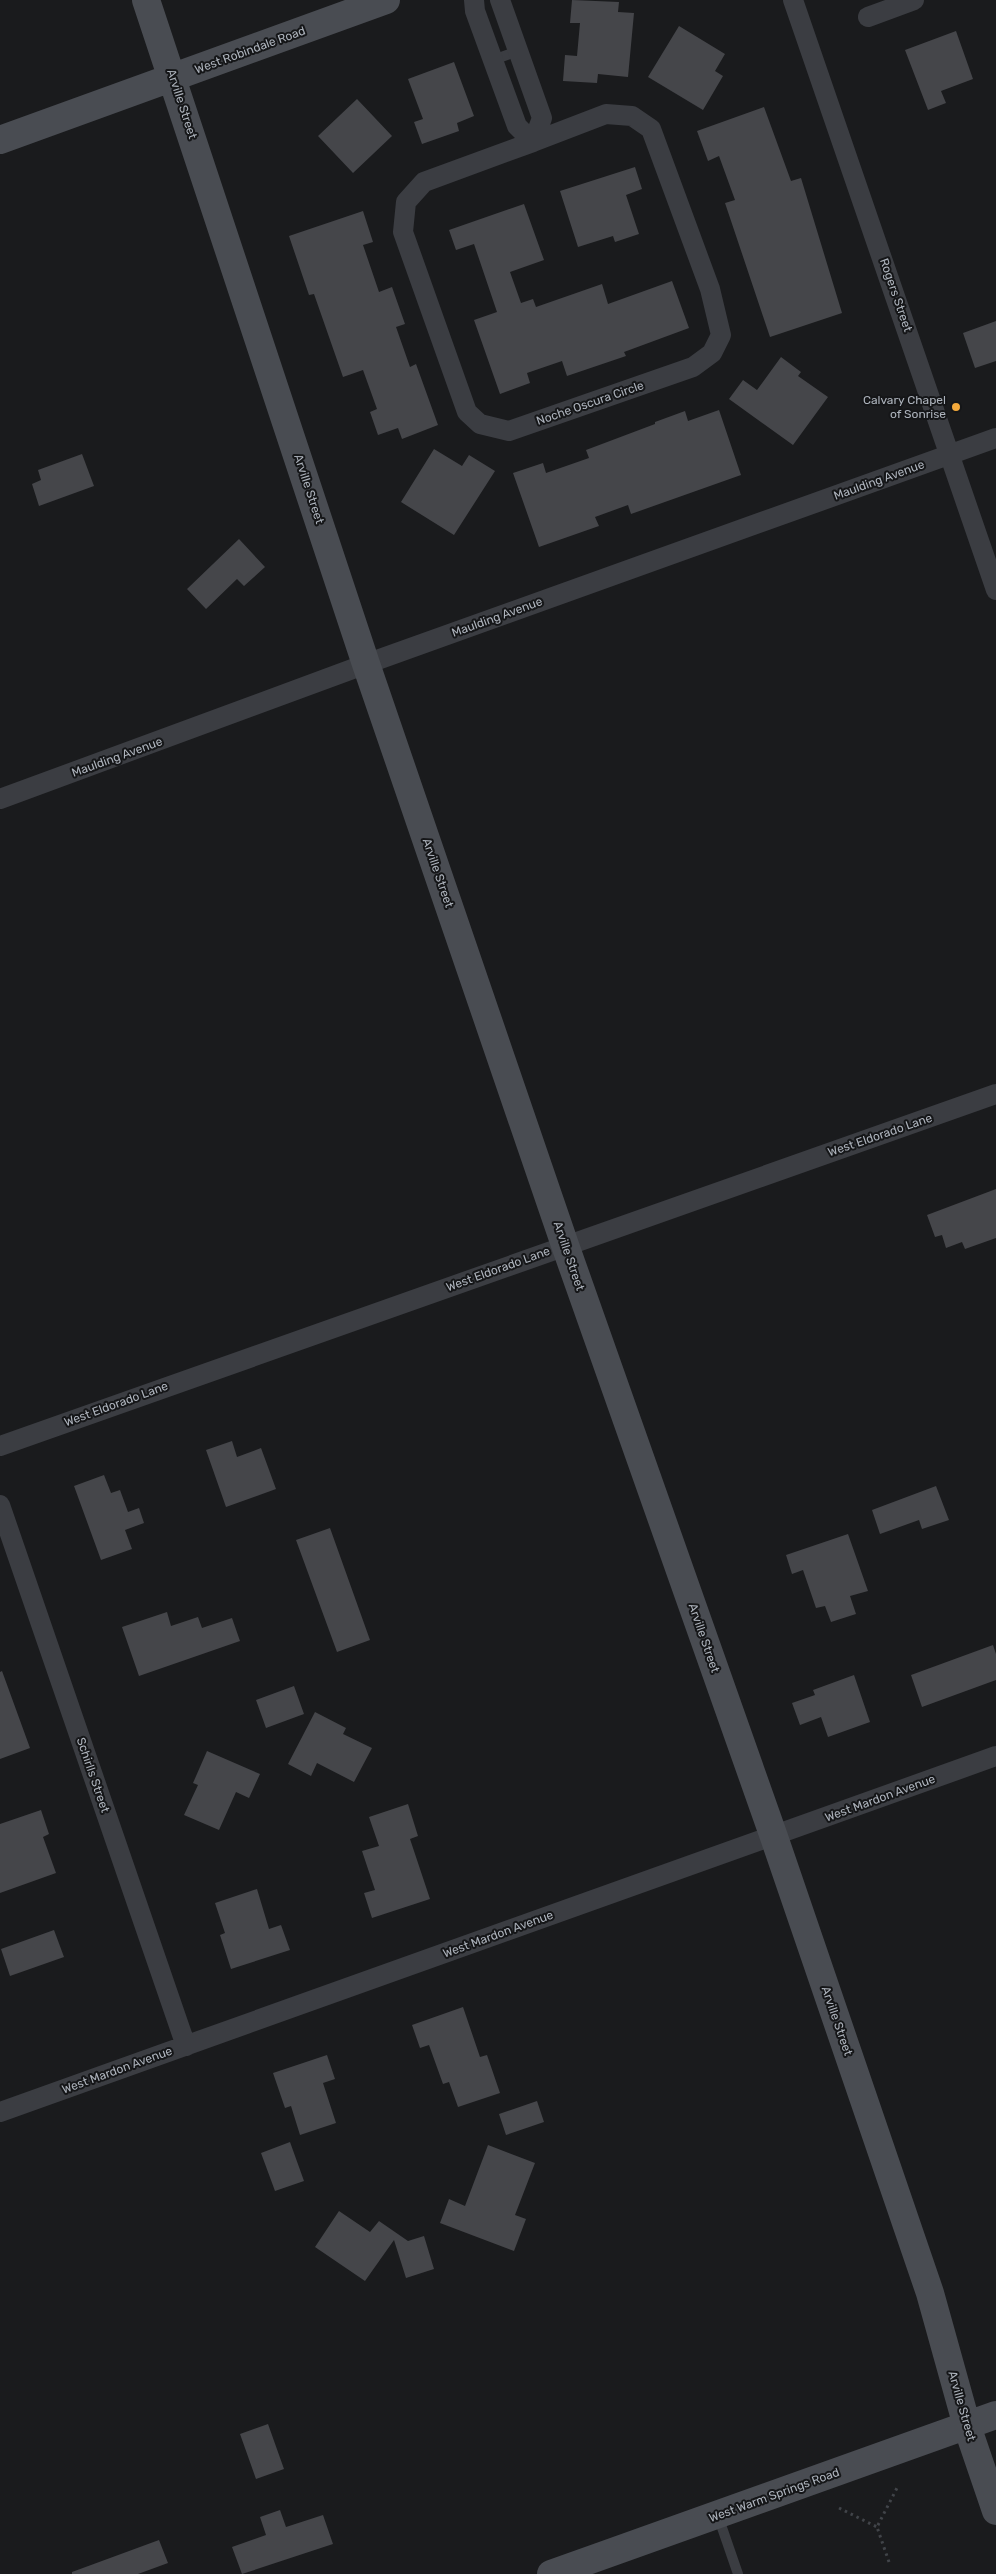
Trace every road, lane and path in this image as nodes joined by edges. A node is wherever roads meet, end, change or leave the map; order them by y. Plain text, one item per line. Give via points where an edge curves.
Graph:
1 (146, 0) edge
2 (386, 0) edge
3 (474, 0) edge
4 (500, 0) edge
5 (793, 0) edge
6 (914, 0) edge
7 (868, 17) dead end
8 (518, 51) junction
9 (493, 60) junction
10 (174, 78) junction
11 (0, 140) edge
12 (533, 142) junction
13 (996, 438) edge
14 (950, 455) junction
15 (996, 590) edge
16 (366, 664) junction
17 (0, 799) edge
18 (996, 1094) edge
19 (565, 1246) junction
20 (0, 1446) edge
21 (0, 1505) edge
22 (996, 1756) edge
23 (774, 1837) junction
24 (186, 2046) junction
25 (0, 2112) edge
26 (996, 2416) edge
27 (967, 2426) junction
28 (898, 2486) dead end
29 (839, 2508) dead end
30 (996, 2511) edge
31 (717, 2515) junction
32 (877, 2527) junction
33 (889, 2562) dead end
34 (551, 2574) edge
35 (738, 2574) edge

1 - 10 street, Arville Street
2 - 10 street, West Robindale Road
3 - 9 street
4 - 8 street
5 - 14 street, Rogers Street
6 - 7 street
8 - 9 lane
8 - 12 street via 542,118
9 - 12 street via 517,126
10 - 11 street, West Robindale Road
10 - 16 street, Arville Street
12 - 12 street, Noche Oscura Circle via 424,182 406,202 403,232 466,412 480,424 509,431 693,367 712,353 721,335 710,290 651,129 632,116 606,114
13 - 14 street, Maulding Avenue
14 - 15 street, Rogers Street
14 - 16 street, Maulding Avenue
16 - 17 street, Maulding Avenue
16 - 19 street, Arville Street
18 - 19 street, West Eldorado Lane
19 - 20 street, West Eldorado Lane
19 - 23 street, Arville Street
21 - 24 street, Schirlls Street
22 - 23 street, West Mardon Avenue
23 - 24 street, West Mardon Avenue
23 - 27 street, Arville Street via 930,2293
24 - 25 street, West Mardon Avenue
26 - 27 street, West Warm Springs Road
27 - 30 street, Arville Street
27 - 31 street, West Warm Springs Road
28 - 32 path
29 - 32 path
31 - 34 street, West Warm Springs Road
31 - 35 lane
32 - 33 path

